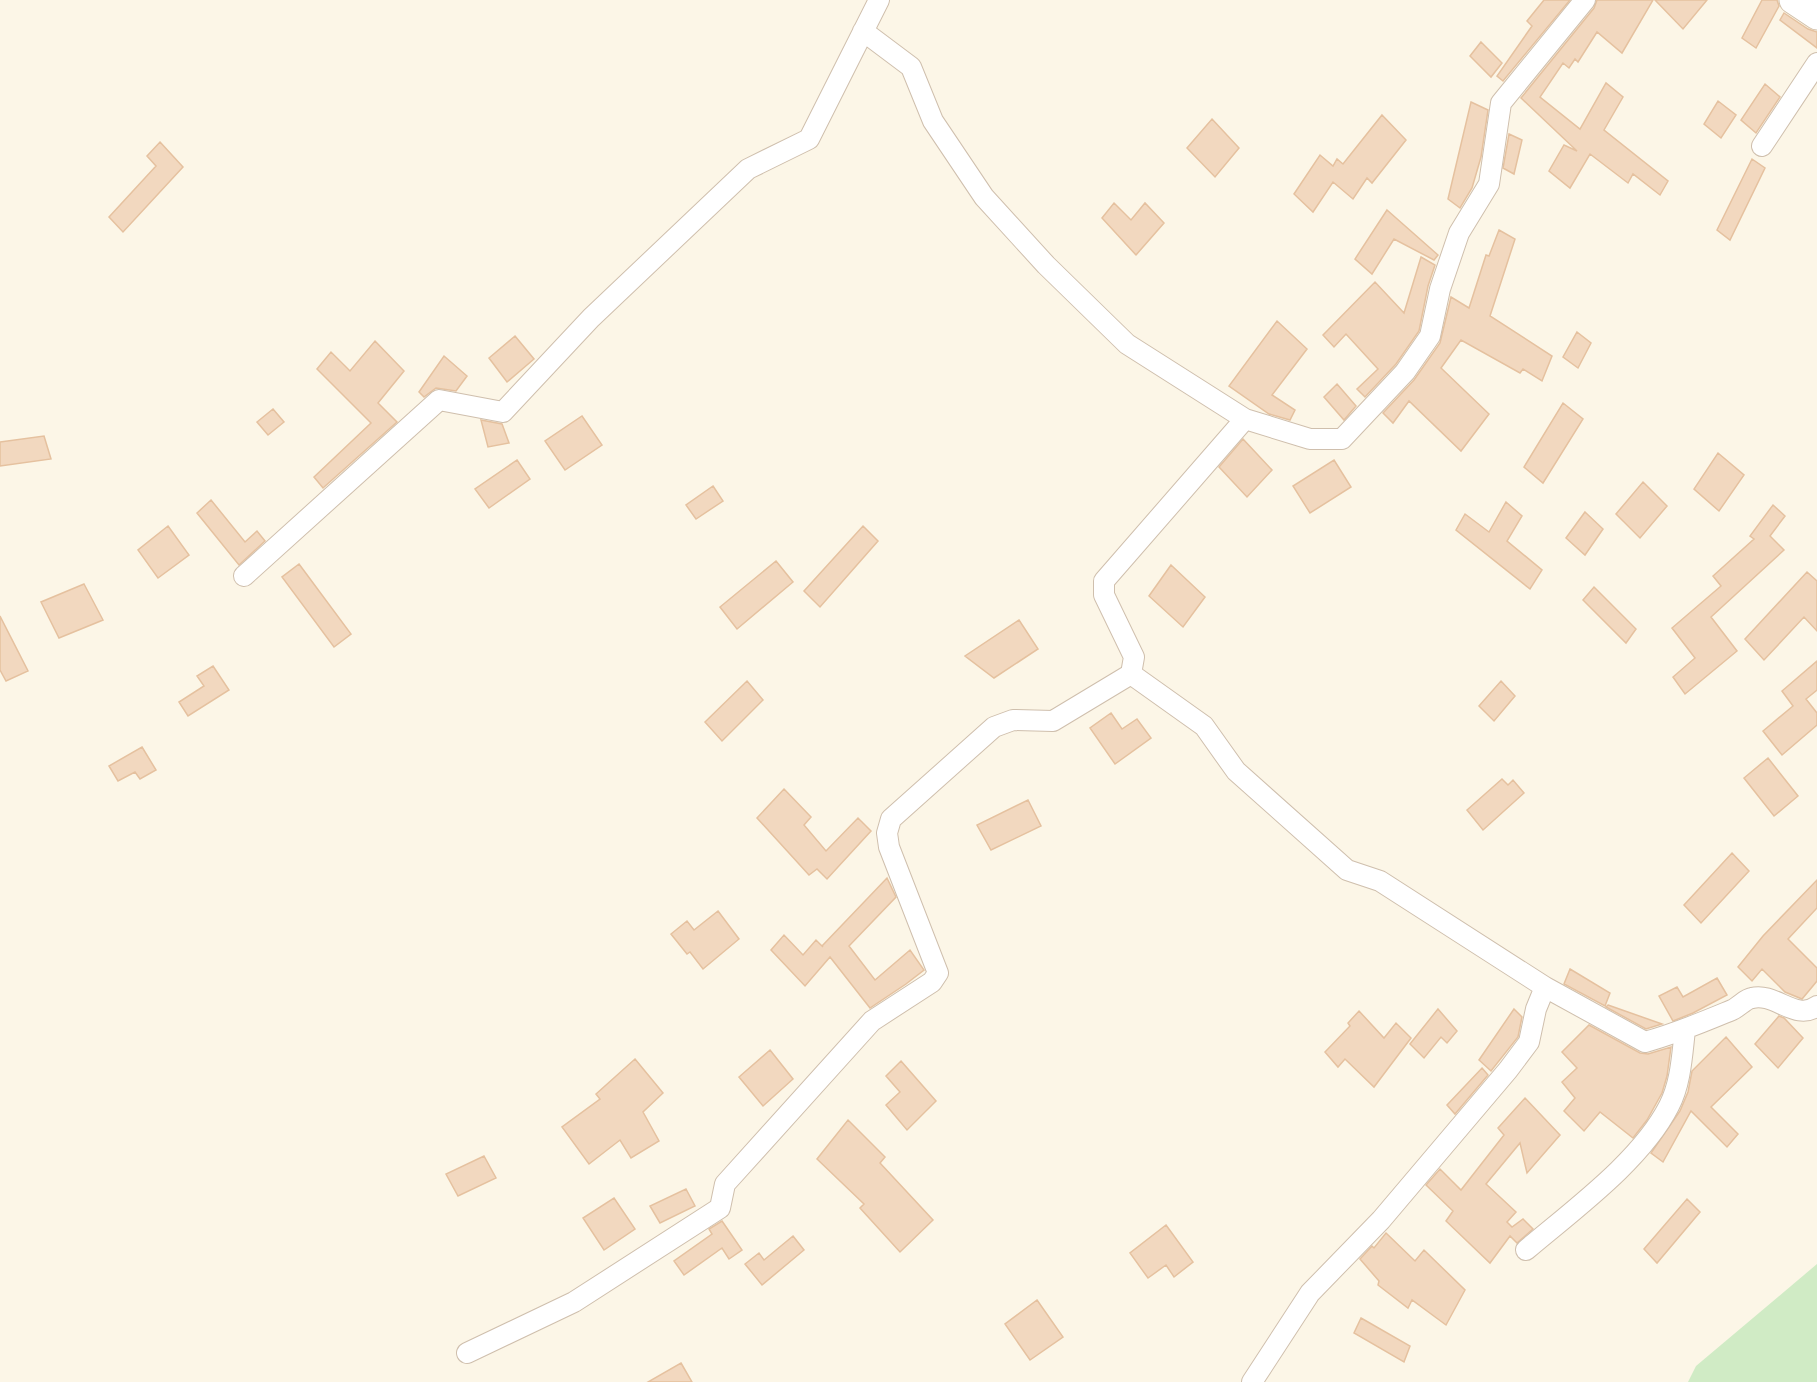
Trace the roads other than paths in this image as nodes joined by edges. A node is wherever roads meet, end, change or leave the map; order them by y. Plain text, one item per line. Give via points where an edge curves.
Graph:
1 (879, 0) edge
2 (1585, 0) edge
3 (1792, 0) edge
4 (1817, 16) edge
5 (863, 31) junction
6 (1817, 63) edge
7 (1762, 146) dead end
8 (1245, 419) junction
9 (244, 576) dead end
10 (1131, 674) junction
11 (1545, 987) junction
12 (1817, 1006) edge
13 (1685, 1030) junction
14 (1526, 1250) dead end
15 (467, 1353) dead end
16 (1252, 1382) edge

1 - 5 street
2 - 8 street via 1501,103 1489,184 1459,233 1440,289 1430,336 1405,372 1342,439 1310,439
3 - 4 street
5 - 8 street via 911,67 933,121 984,197 1046,264 1127,344
5 - 9 street via 809,139 748,169 591,318 503,412 439,400
6 - 7 street
8 - 10 street via 1104,581 1104,595 1134,657
10 - 11 street via 1204,726 1236,771 1347,870 1380,881
10 - 15 street via 1053,721 1013,720 994,727 891,819 889,847 938,973 932,982 872,1021 725,1184 720,1208 574,1302
11 - 13 street via 1645,1042
11 - 16 street via 1528,1042 1508,1070 1381,1220 1310,1293
12 - 13 street via 1796,1011 1773,999 1751,998
13 - 14 street via 1679,1076 1669,1106 1636,1154

